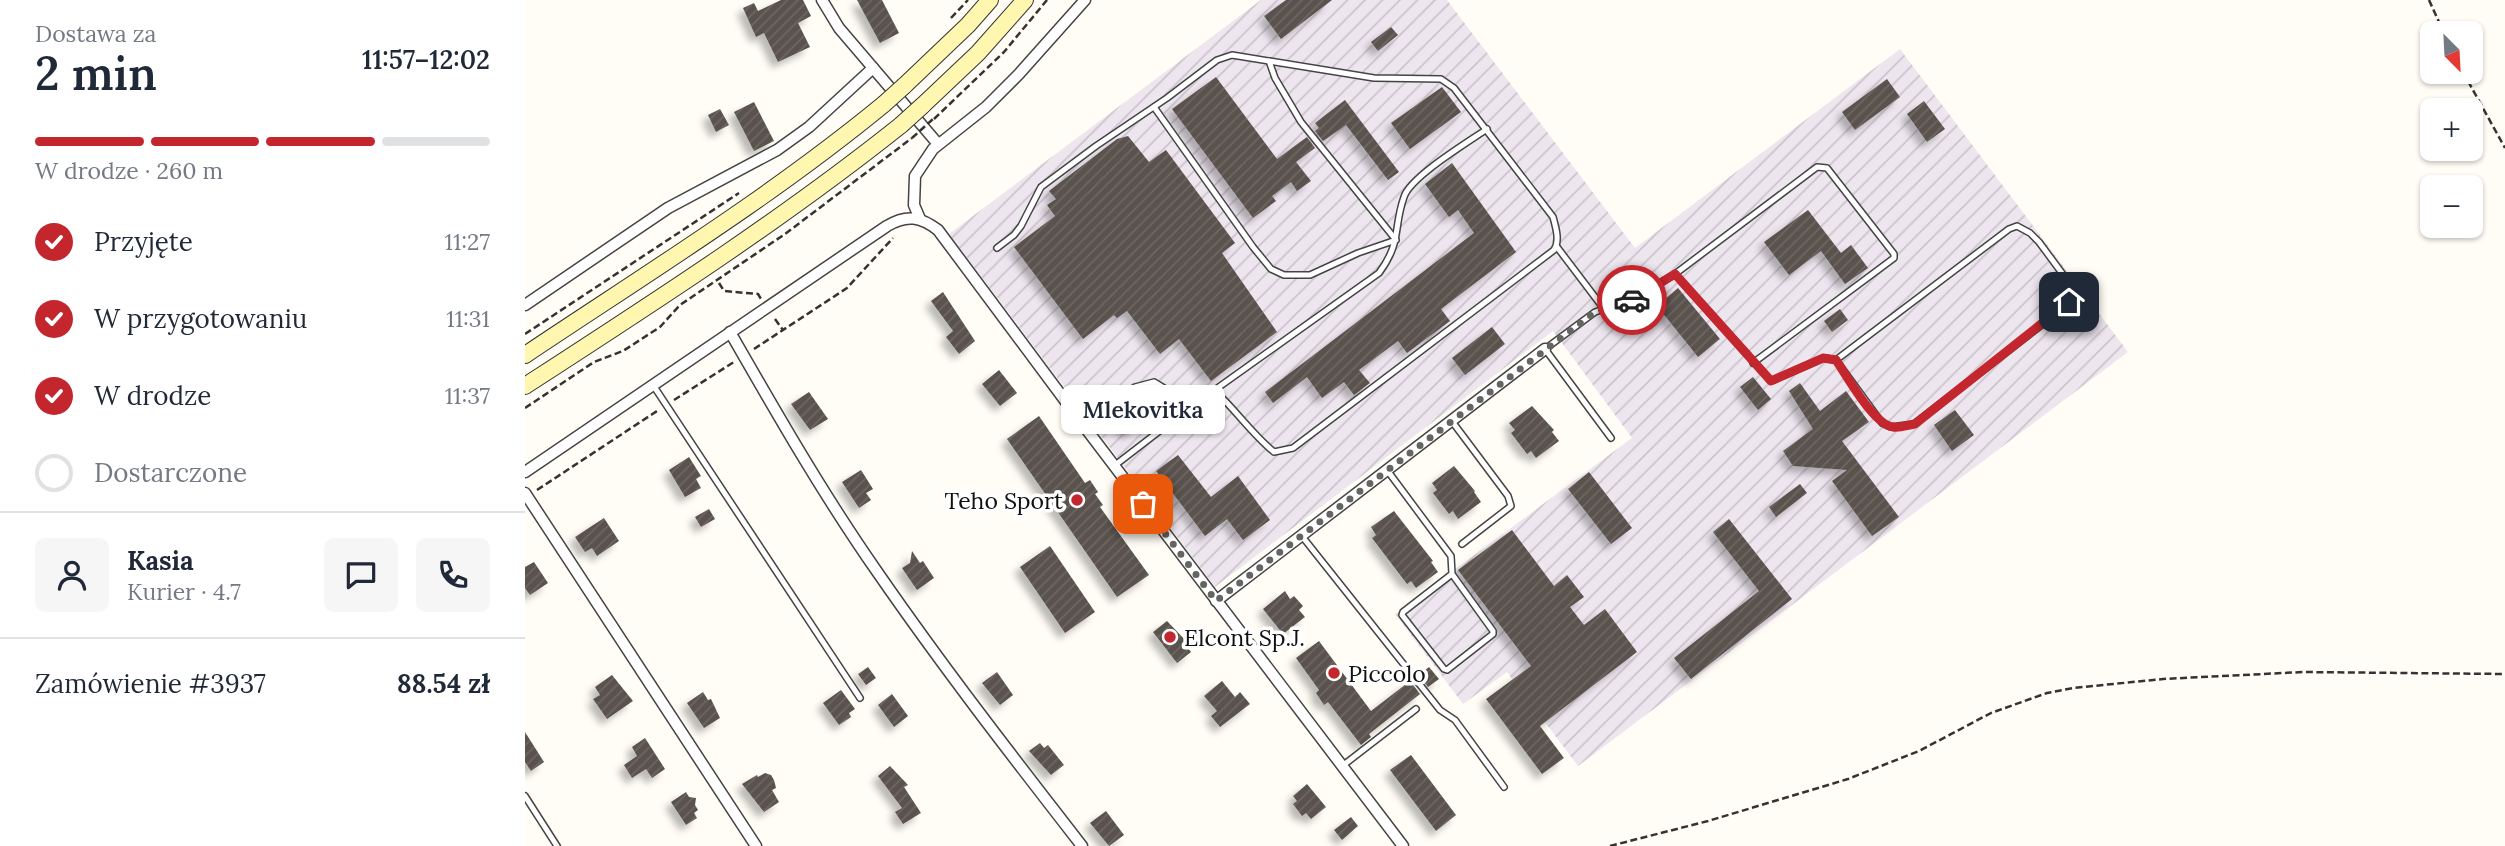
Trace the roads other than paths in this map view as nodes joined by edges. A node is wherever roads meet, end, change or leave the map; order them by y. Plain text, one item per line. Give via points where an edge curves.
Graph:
1 (821, 0) edge
2 (990, 0) edge
3 (1025, 0) edge
4 (1085, 0) edge
5 (1269, 61) junction
6 (873, 68) junction
7 (1154, 107) junction
8 (1487, 129) junction
9 (939, 144) junction
10 (920, 219) junction
11 (1396, 240) junction
12 (1556, 247) junction
13 (997, 248) dead end
14 (1675, 274) junction
15 (525, 305) edge
16 (1604, 309) junction
17 (730, 332) junction
18 (1545, 349) junction
19 (525, 355) edge
20 (1836, 360) junction
21 (1753, 363) junction
22 (653, 385) junction
23 (525, 386) edge
24 (1214, 390) junction
25 (1188, 409) junction
26 (1451, 420) junction
27 (1084, 426) junction
28 (1611, 438) dead end
29 (1114, 466) junction
30 (1387, 470) junction
31 (525, 472) edge
32 (526, 495) edge
33 (1301, 535) junction
34 (1462, 544) dead end
35 (1452, 574) junction
36 (1216, 601) junction
37 (860, 698) dead end
38 (1416, 709) dead end
39 (1341, 767) junction
40 (1504, 787) dead end
41 (525, 796) edge
42 (557, 846) edge
43 (755, 846) edge
44 (1083, 846) edge
45 (1403, 846) edge

1 - 6 street
2 - 19 main road, bridge via 905,86 831,148
3 - 23 main road, bridge via 928,113 907,131
4 - 9 street via 994,98
5 - 7 lane via 1233,55 1217,60
5 - 8 lane via 1374,78 1441,79
5 - 11 lane via 1301,122
6 - 9 street
6 - 15 street via 777,150 668,208
7 - 11 lane via 1271,269 1284,275 1310,275
7 - 13 lane via 1041,187 1021,226
8 - 11 lane via 1416,179 1404,195
8 - 12 lane via 1553,218
9 - 10 street via 915,176 914,205
10 - 17 street via 897,220
10 - 27 street via 938,230
11 - 24 lane via 1379,273
12 - 16 lane
12 - 24 lane via 1293,448 1274,452
14 - 16 lane via 1636,298
14 - 21 lane
14 - 21 lane via 1817,167 1827,168 1894,258
16 - 18 lane
17 - 22 street
17 - 44 street via 802,458 876,571 954,681
18 - 26 street
18 - 28 lane
20 - 20 lane via 2017,226 2030,233 2070,284 2069,302 2061,310 1915,424 1882,424
20 - 21 lane via 1823,358 1771,381
22 - 31 street
22 - 37 lane
24 - 25 lane
25 - 27 lane via 1154,382 1135,387
25 - 29 lane
26 - 30 street
26 - 34 lane via 1511,506
27 - 29 street
29 - 36 street
30 - 33 street
30 - 35 lane via 1451,556
32 - 43 street
33 - 36 street
33 - 40 lane via 1440,710 1455,720
35 - 35 lane via 1402,615 1447,670 1493,634
36 - 39 street
38 - 39 lane
39 - 45 street
41 - 42 lane

